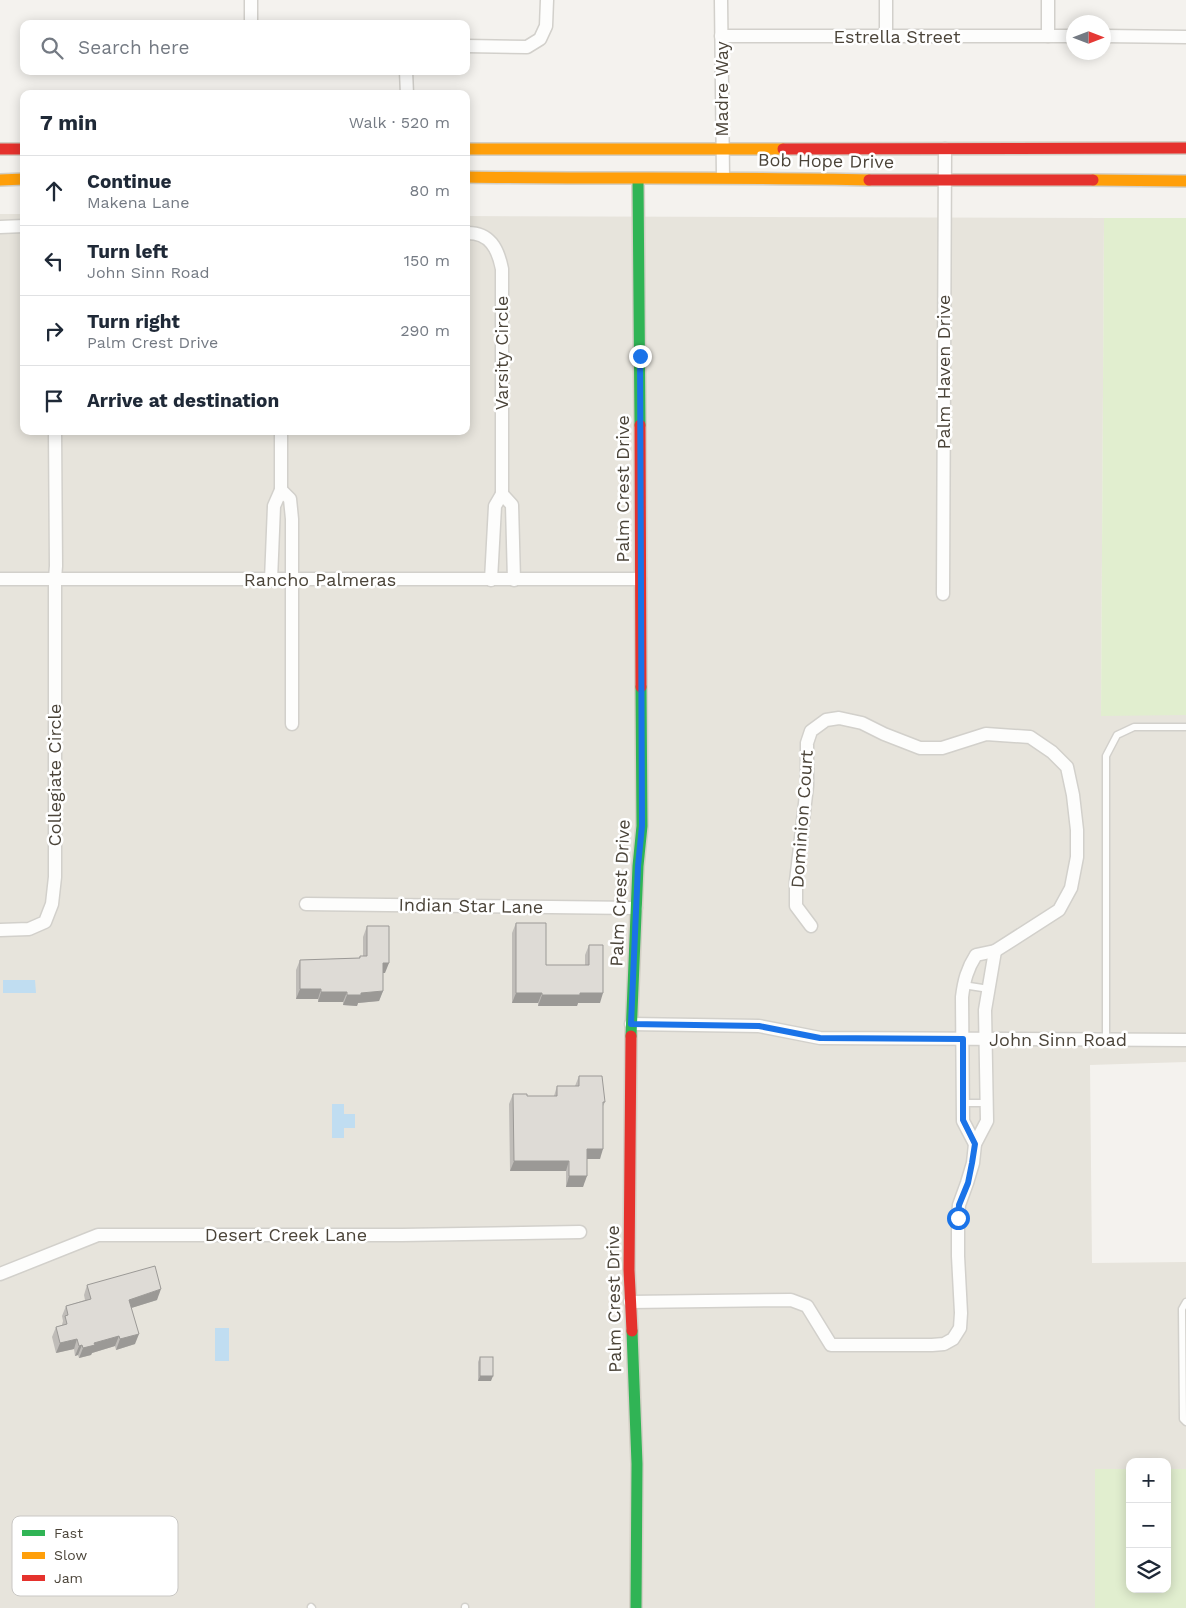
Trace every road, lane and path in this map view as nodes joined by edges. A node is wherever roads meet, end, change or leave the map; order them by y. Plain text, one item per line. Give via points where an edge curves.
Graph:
1 (251, 0) edge
2 (547, 0) edge
3 (722, 0) edge
4 (886, 0) edge
5 (1048, 0) edge
6 (252, 20) edge
7 (721, 36) junction
8 (1048, 36) junction
9 (1066, 36) edge
10 (1111, 36) edge
11 (1186, 36) edge
12 (886, 37) junction
13 (470, 46) edge
14 (406, 75) edge
15 (407, 90) edge
16 (0, 148) edge
17 (20, 148) edge
18 (1186, 148) edge
19 (470, 149) edge
20 (722, 149) junction
21 (945, 150) junction
22 (470, 177) edge
23 (723, 177) junction
24 (638, 179) junction
25 (0, 180) edge
26 (20, 180) edge
27 (945, 181) junction
28 (1186, 181) edge
29 (20, 226) edge
30 (0, 227) edge
31 (470, 232) edge
32 (54, 435) edge
33 (281, 435) edge
34 (281, 490) junction
35 (502, 494) junction
36 (273, 527) junction
37 (292, 527) junction
38 (494, 528) junction
39 (512, 528) junction
40 (0, 579) edge
41 (54, 579) junction
42 (640, 579) junction
43 (271, 580) junction
44 (292, 580) junction
45 (491, 580) junction
46 (514, 580) junction
47 (943, 594) dead end
48 (292, 724) dead end
49 (1186, 728) edge
50 (306, 904) dead end
51 (636, 908) junction
52 (811, 926) dead end
53 (0, 930) edge
54 (995, 951) junction
55 (963, 985) junction
56 (989, 990) junction
57 (631, 1024) junction
58 (963, 1039) junction
59 (987, 1039) junction
60 (1106, 1040) junction
61 (1186, 1040) edge
62 (987, 1103) junction
63 (963, 1104) junction
64 (975, 1144) junction
65 (580, 1232) dead end
66 (0, 1274) edge
67 (630, 1302) junction
68 (1186, 1302) edge
69 (1186, 1422) edge
70 (636, 1608) edge

1 - 6 street
2 - 13 street via 546,26 540,39 527,47
3 - 7 street, Madre Way
4 - 12 street
5 - 8 street
7 - 12 street, Estrella Street
7 - 20 street, Madre Way
8 - 9 street, Estrella Street
8 - 12 street, Estrella Street
10 - 11 street
14 - 15 street
16 - 17 main road
18 - 21 main road, Bob Hope Drive
19 - 20 main road, Bob Hope Drive
20 - 21 main road, Bob Hope Drive
20 - 23 street, Madre Way
21 - 27 street, Palm Haven Drive
22 - 24 main road, Bob Hope Drive
23 - 24 main road, Bob Hope Drive
23 - 27 main road, Bob Hope Drive
24 - 42 main road, Palm Crest Drive
25 - 26 main road
27 - 28 main road, Bob Hope Drive
27 - 47 street, Palm Haven Drive
29 - 30 street
31 - 35 street, Varsity Circle via 490,240 502,269
32 - 41 street, Collegiate Circle
33 - 34 street
34 - 36 street via 274,506
34 - 37 street via 290,499
35 - 38 street, Varsity Circle via 495,506
35 - 39 street, Varsity Circle via 512,505
36 - 37 street
36 - 43 street
37 - 44 street
38 - 39 street
38 - 45 street, Varsity Circle
39 - 46 street, Varsity Circle
40 - 41 street, Rancho Palmeras
41 - 43 street, Rancho Palmeras
41 - 53 street, Collegiate Circle via 52,904 46,922 29,930
42 - 46 street, Rancho Palmeras
42 - 51 main road, Palm Crest Drive via 642,826
43 - 44 street, Rancho Palmeras
44 - 45 street, Rancho Palmeras
44 - 48 street
45 - 46 street, Rancho Palmeras
49 - 60 lane via 1134,727 1117,735 1106,756
50 - 51 street, Indian Star Lane
51 - 57 main road, Palm Crest Drive
52 - 54 street, Dominion Court via 796,906 796,881 807,743 811,731 826,720 839,718 862,723 920,748 942,748 986,734 1030,737 1067,767 1074,795 1077,857 1071,888 1059,910
54 - 55 street, Dominion Court via 976,955 968,966
54 - 56 street
55 - 56 lane
55 - 58 street, Dominion Court
56 - 59 street via 985,1010
57 - 58 street, John Sinn Road via 759,1026 820,1038
57 - 67 main road, Palm Crest Drive
58 - 59 street, John Sinn Road
58 - 63 street, Dominion Court
59 - 60 street, John Sinn Road
59 - 62 street
60 - 61 street, John Sinn Road
62 - 63 lane
62 - 64 street via 987,1121
63 - 64 street, Dominion Court via 963,1120
64 - 67 street via 968,1183 959,1205 960,1328 953,1339 944,1344 831,1344 807,1306 791,1300
65 - 66 street, Desert Creek Lane via 98,1235
67 - 70 main road, Palm Crest Drive via 636,1464
68 - 69 lane via 1182,1309 1183,1419

